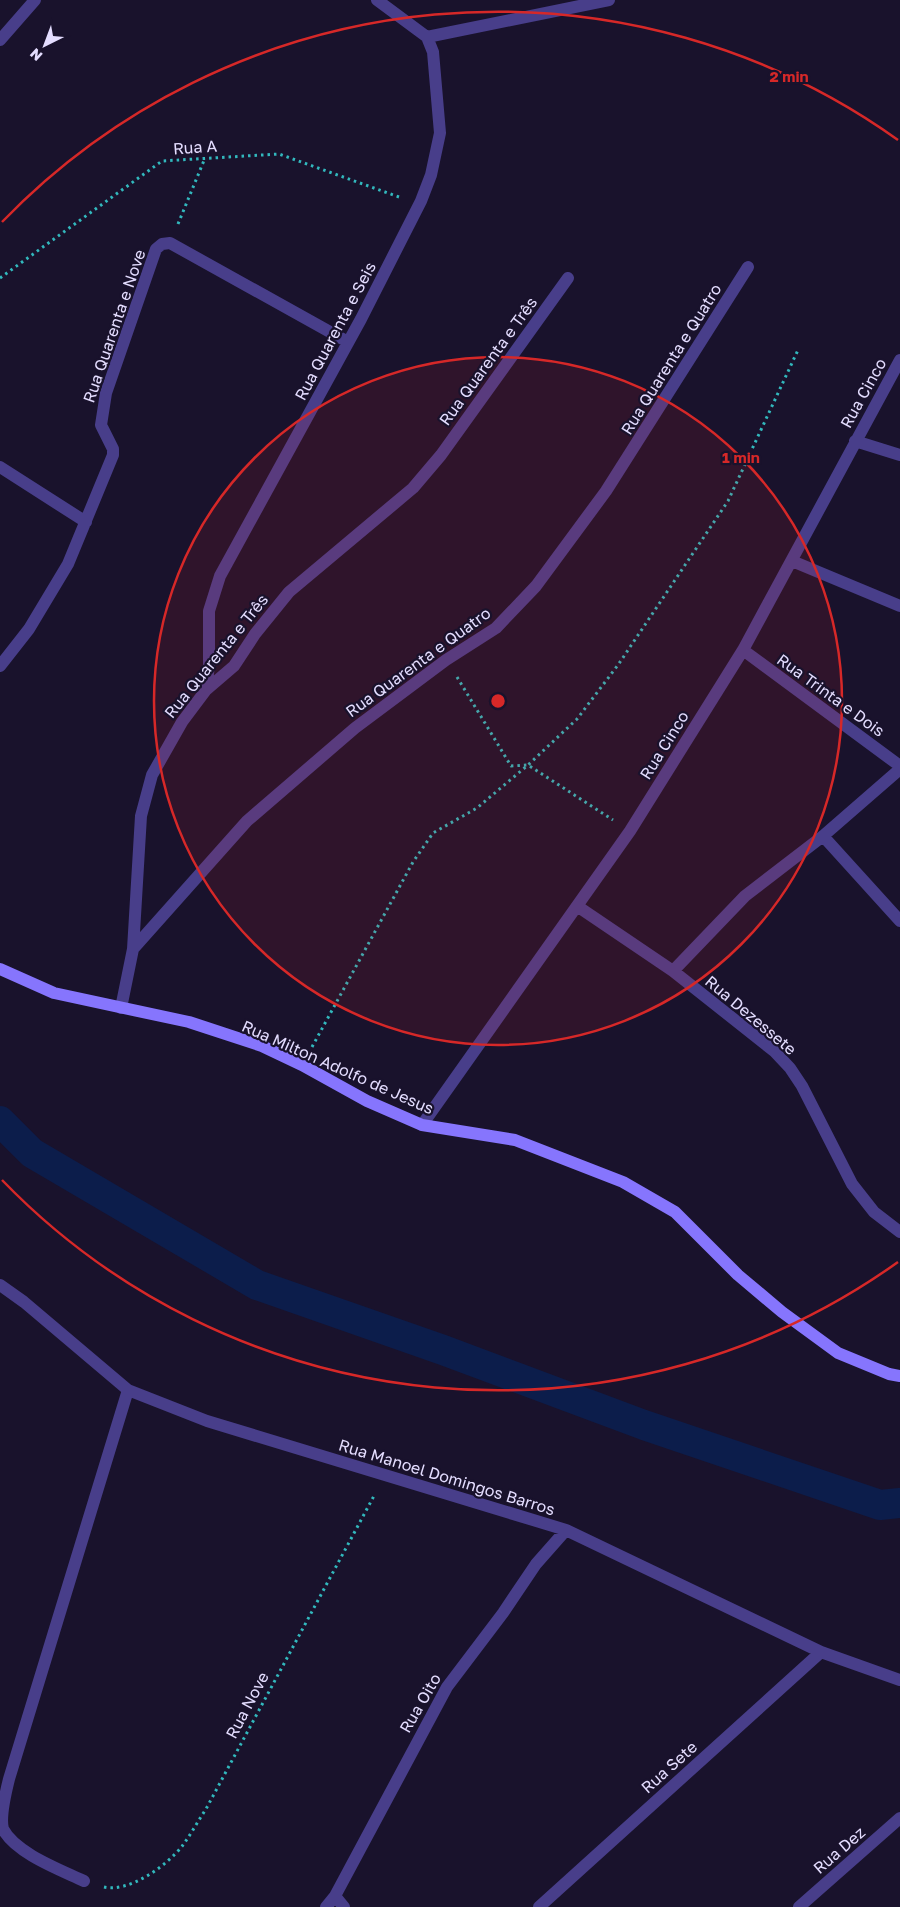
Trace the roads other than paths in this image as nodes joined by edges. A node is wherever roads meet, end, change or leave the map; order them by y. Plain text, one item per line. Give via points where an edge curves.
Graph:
1 (35, 0) edge
2 (377, 0) edge
3 (609, 0) edge
4 (427, 37) junction
5 (0, 40) edge
6 (748, 267) dead end
7 (568, 278) dead end
8 (348, 342) junction
9 (900, 360) edge
10 (855, 441) junction
11 (900, 455) edge
12 (0, 467) edge
13 (86, 522) junction
14 (792, 561) junction
15 (900, 606) edge
16 (743, 650) junction
17 (0, 666) edge
18 (206, 690) junction
19 (900, 768) edge
20 (823, 836) junction
21 (577, 906) junction
22 (900, 921) edge
23 (133, 949) junction
24 (0, 968) edge
25 (673, 971) junction
26 (121, 1008) junction
27 (422, 1126) junction
28 (900, 1232) edge
29 (0, 1285) edge
30 (900, 1376) edge
31 (128, 1390) junction
32 (566, 1530) junction
33 (821, 1652) junction
34 (900, 1680) edge
35 (900, 1818) edge
36 (84, 1881) road end
37 (335, 1896) junction
38 (326, 1907) edge
39 (344, 1907) edge
40 (540, 1907) edge
41 (799, 1907) edge

1 - 5 street
2 - 4 street
3 - 4 street
4 - 8 street, Rua Quarenta e Seis via 433,52 440,133 430,175 421,201
6 - 23 street, Rua Quarenta e Quatro via 606,491 536,586 496,628 446,660 354,728 247,821
7 - 18 street, Rua Quarenta e Três via 441,455 413,488 290,592 255,634 234,666
8 - 13 street, Rua Quarenta e Nove via 170,243 156,248 106,393 101,426 113,455
8 - 18 street, Rua Quarenta e Seis via 220,576 209,611
9 - 10 street, Rua Cinco
10 - 11 street
10 - 14 street, Rua Cinco
12 - 13 street
13 - 17 street, Rua Quarenta e Nove via 68,564 29,628
14 - 15 street
14 - 16 street, Rua Cinco
16 - 19 street, Rua Trinta e Dois
16 - 21 street, Rua Cinco via 630,831
18 - 23 street, Rua Quarenta e Três via 182,722 152,774 141,816
19 - 20 street
20 - 22 street
20 - 25 street via 745,896
21 - 25 street, Rua Dezessete
21 - 27 street, Rua Cinco
23 - 26 street, Rua Quarenta e Três
24 - 26 street, Rua Milton Adolfo de Jesus via 54,994
25 - 28 street, Rua Dezessete via 774,1051 790,1068 852,1184 874,1212
26 - 27 street, Rua Milton Adolfo de Jesus via 189,1022 262,1046
27 - 30 street, Rua Milton Adolfo de Jesus via 515,1140 623,1182 675,1212 738,1275 838,1353
29 - 31 street, Rua Manoel Domingos Barros
31 - 32 street, Rua Manoel Domingos Barros via 207,1421
31 - 36 street via 9,1779 2,1816 3,1828 33,1857
32 - 33 street, Rua Manoel Domingos Barros
32 - 37 street, Rua Oito via 536,1564 447,1687
33 - 34 street, Rua Manoel Domingos Barros
33 - 40 street, Rua Sete
35 - 41 street, Rua Dez
37 - 38 street, Rua Oito
37 - 39 street

